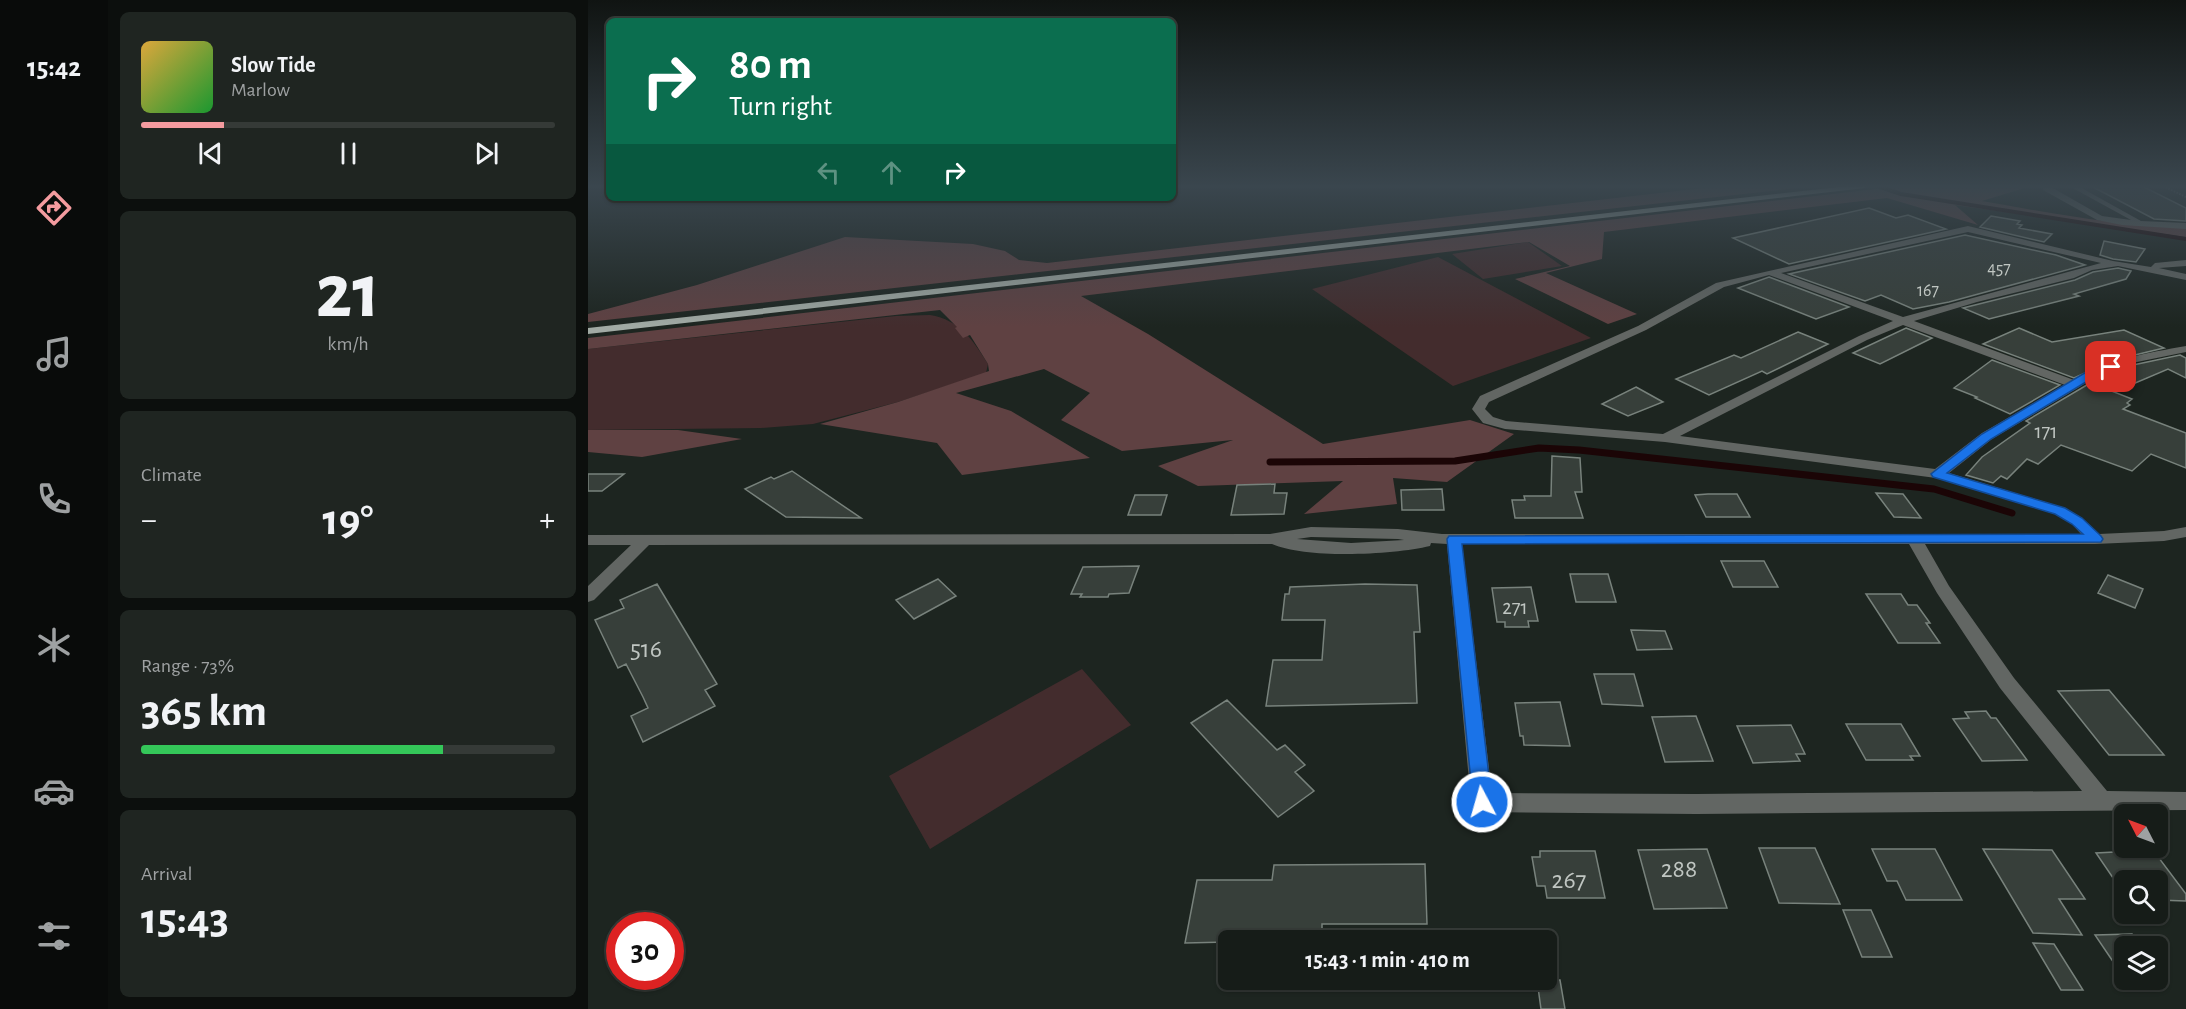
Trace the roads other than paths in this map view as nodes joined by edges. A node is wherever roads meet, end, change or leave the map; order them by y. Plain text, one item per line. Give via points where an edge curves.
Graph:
1 (1450, 233) edge
2 (1954, 233) edge
3 (1982, 233) edge
4 (2118, 263) junction
5 (2186, 263) edge
6 (2143, 268) junction
7 (1770, 273) junction
8 (2186, 277) edge
9 (1903, 321) junction
10 (588, 331) edge
11 (2186, 349) edge
12 (2074, 384) junction
13 (1665, 438) junction
14 (1938, 474) junction
15 (2186, 532) edge
16 (1448, 539) junction
17 (1914, 539) junction
18 (2096, 539) junction
19 (588, 540) edge
20 (645, 540) junction
21 (588, 596) edge
22 (2102, 800) junction
23 (2186, 801) edge

1 - 10 main road
2 - 7 street
3 - 4 street
4 - 6 street
4 - 9 street
5 - 6 street
6 - 8 street
7 - 9 street
7 - 13 street via 1720,285 1642,328 1484,399 1478,409 1488,420 1505,425
9 - 12 street
9 - 13 street
11 - 12 street via 2129,360
12 - 14 street via 1987,436
13 - 14 street
14 - 18 street via 2060,511
15 - 18 street
16 - 17 street
16 - 20 street via 1388,546 1299,546 1270,539
16 - 22 street via 1482,802
17 - 18 street
17 - 22 street via 2007,683
19 - 20 street
20 - 21 street
22 - 23 street

